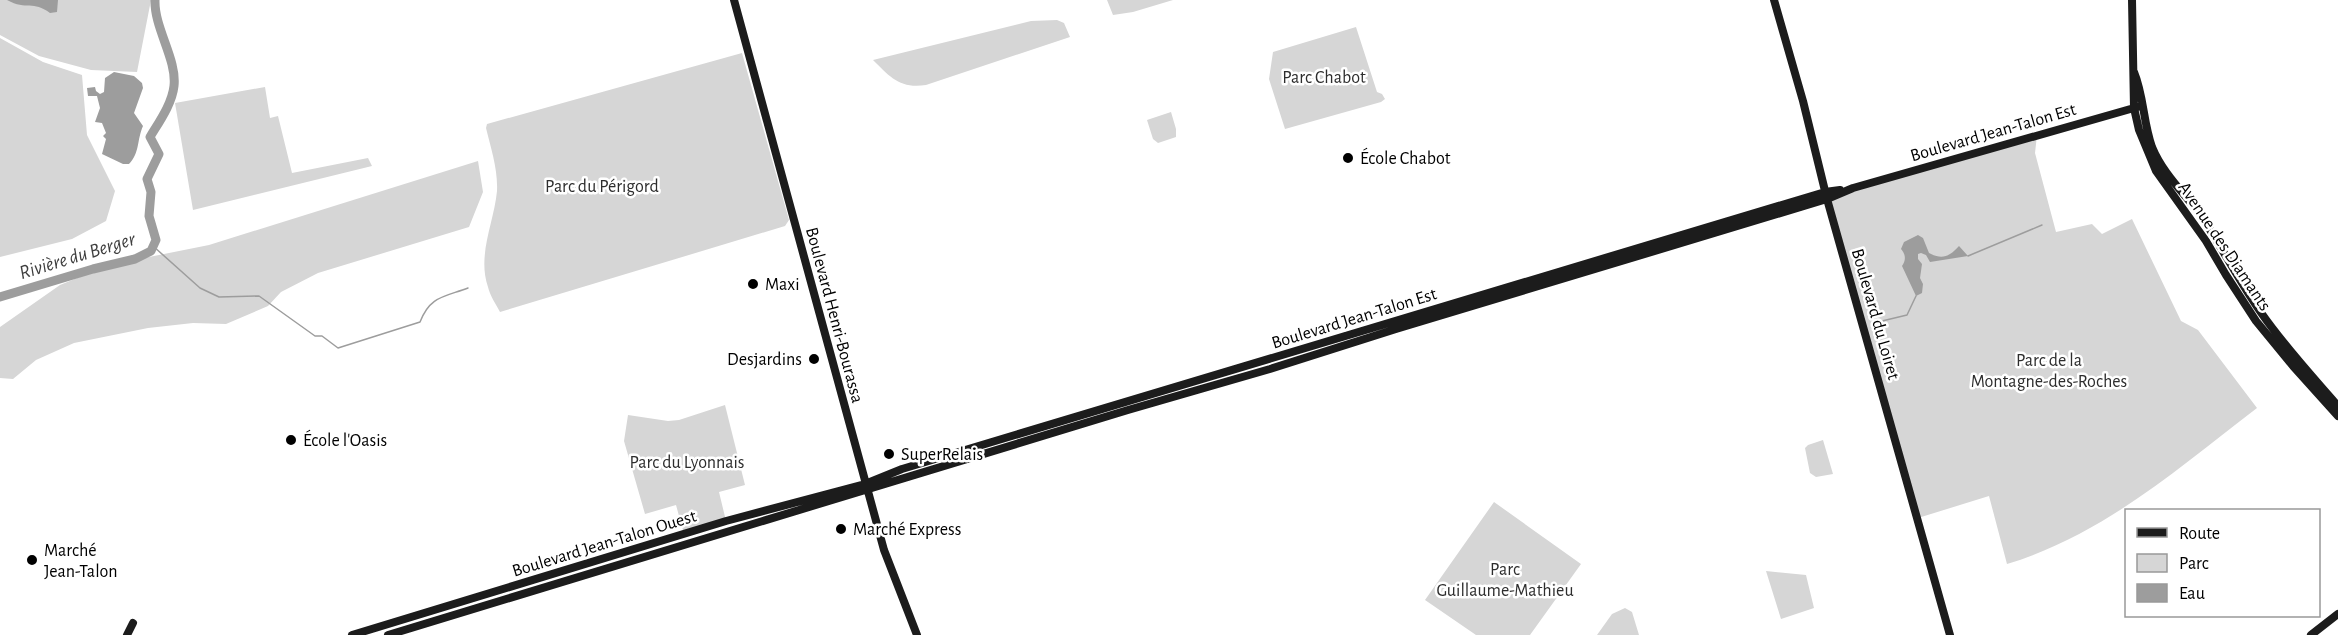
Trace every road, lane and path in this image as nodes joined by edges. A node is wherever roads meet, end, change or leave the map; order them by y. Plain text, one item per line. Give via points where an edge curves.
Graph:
1 (734, 0) edge
2 (1774, 0) edge
3 (2132, 0) edge
4 (2138, 107) junction
5 (1826, 195) junction
6 (2338, 406) edge
7 (2338, 416) edge
8 (866, 486) junction
9 (2338, 614) edge
10 (133, 622) dead end
11 (127, 635) edge
12 (352, 635) edge
13 (388, 635) edge
14 (917, 635) edge
15 (1950, 635) edge
16 (2311, 635) edge

1 - 8 street, Boulevard Henri-Bourassa
2 - 5 street, Boulevard du Loiret
3 - 4 street, Avenue des Diamants via 2131,39
4 - 5 street, Boulevard Jean-Talon Est
4 - 6 street, Avenue des Diamants via 2162,167 2196,208 2263,315
4 - 7 street, Avenue des Diamants via 2139,130 2156,171 2256,321
5 - 8 street, Boulevard Jean-Talon Est via 1270,369
5 - 15 street, Boulevard du Loiret
8 - 12 street, Boulevard Jean-Talon Ouest via 726,521
8 - 13 street, Boulevard Jean-Talon Ouest
8 - 14 street, Boulevard Henri-Bourassa via 889,567
9 - 16 street
10 - 11 street

